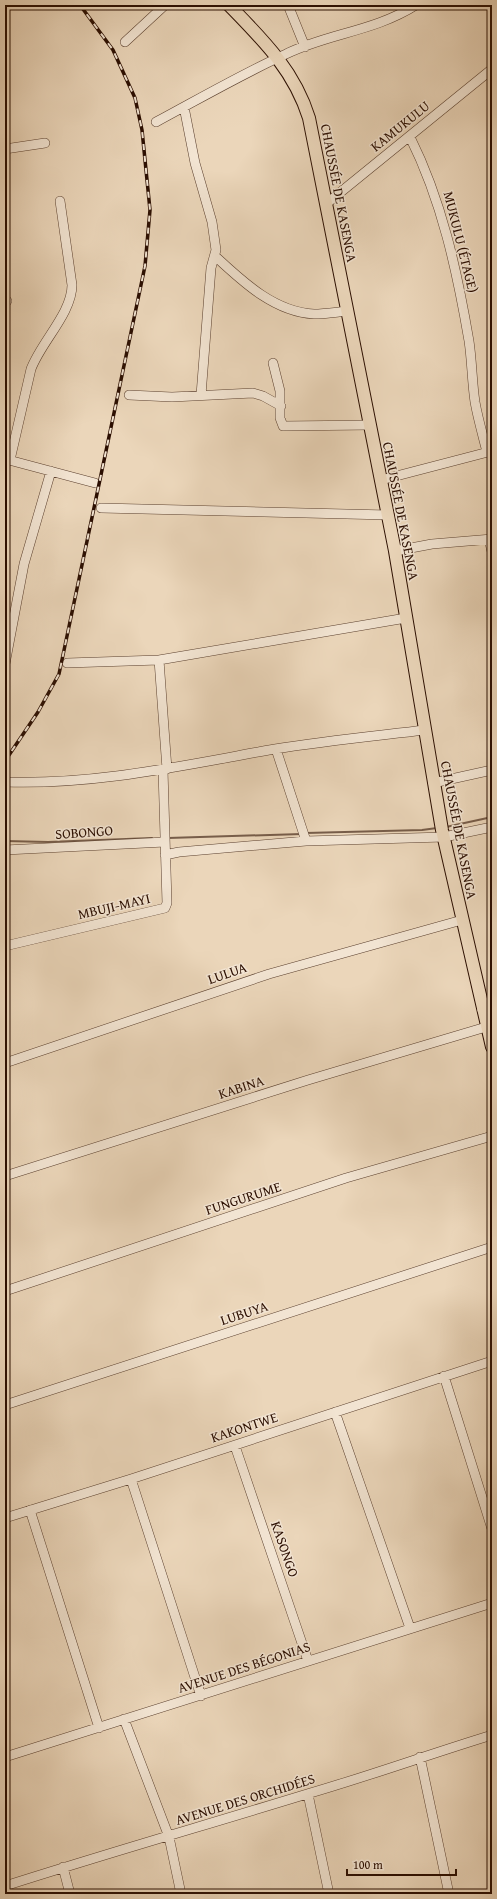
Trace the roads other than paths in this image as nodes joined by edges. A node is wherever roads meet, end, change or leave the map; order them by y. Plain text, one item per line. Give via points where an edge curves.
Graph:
1 (165, 5) edge
2 (229, 5) edge
3 (288, 5) edge
4 (416, 5) edge
5 (125, 42) dead end
6 (304, 46) junction
7 (279, 58) junction
8 (492, 69) edge
9 (184, 107) junction
10 (156, 122) dead end
11 (410, 137) junction
12 (45, 143) dead end
13 (5, 149) edge
14 (60, 201) dead end
15 (326, 204) junction
16 (215, 256) junction
17 (348, 311) junction
18 (273, 363) dead end
19 (129, 395) dead end
20 (200, 395) junction
21 (281, 406) junction
22 (370, 425) junction
23 (490, 452) edge
24 (7, 460) edge
25 (51, 471) junction
26 (381, 480) junction
27 (95, 483) dead end
28 (101, 508) dead end
29 (388, 515) junction
30 (491, 539) edge
31 (395, 551) junction
32 (492, 552) edge
33 (406, 618) junction
34 (158, 660) junction
35 (66, 663) dead end
36 (5, 664) edge
37 (425, 730) junction
38 (276, 749) junction
39 (165, 770) junction
40 (492, 770) edge
41 (5, 782) edge
42 (433, 783) junction
43 (492, 827) edge
44 (442, 830) junction
45 (306, 841) junction
46 (165, 842) junction
47 (5, 850) edge
48 (165, 855) junction
49 (462, 920) junction
50 (5, 946) edge
51 (487, 1008) edge
52 (486, 1027) junction
53 (492, 1047) edge
54 (5, 1063) edge
55 (492, 1136) edge
56 (5, 1176) edge
57 (492, 1247) edge
58 (5, 1291) edge
59 (492, 1361) edge
60 (444, 1376) junction
61 (5, 1405) edge
62 (334, 1412) junction
63 (235, 1446) junction
64 (131, 1479) junction
65 (30, 1510) junction
66 (5, 1518) edge
67 (492, 1529) edge
68 (492, 1603) edge
69 (410, 1628) junction
70 (308, 1661) junction
71 (201, 1696) junction
72 (124, 1719) junction
73 (99, 1728) junction
74 (492, 1735) edge
75 (5, 1757) edge
76 (420, 1757) junction
77 (308, 1794) junction
78 (169, 1837) junction
79 (64, 1867) junction
80 (5, 1886) edge
81 (70, 1894) edge
82 (181, 1894) edge
83 (329, 1894) edge
84 (449, 1894) edge

1 - 5 street
2 - 7 main road, CHAUSSÉE DE KASENGA
3 - 6 street
4 - 6 street via 395,18 374,26
6 - 7 street
7 - 9 street
7 - 15 main road, CHAUSSÉE DE KASENGA via 306,107
8 - 11 street, KAMUKULU
9 - 10 street
9 - 16 street via 195,163 212,222
11 - 15 street, KAMUKULU
11 - 23 street, MUKULU (ÉTAGE) via 439,206 447,233 469,343 475,403
12 - 13 street
14 - 24 street via 72,293 31,368
15 - 17 main road, CHAUSSÉE DE KASENGA
16 - 17 street via 234,274 274,302 314,314
16 - 20 street via 211,268
17 - 22 main road, CHAUSSÉE DE KASENGA
18 - 21 street via 279,382
19 - 20 street
20 - 21 street via 253,393
21 - 22 street via 280,420 286,427
22 - 26 main road, CHAUSSÉE DE KASENGA
23 - 26 street
24 - 25 street
25 - 27 street
25 - 36 street via 24,564
26 - 29 main road, CHAUSSÉE DE KASENGA
28 - 29 street
29 - 31 main road, CHAUSSÉE DE KASENGA
30 - 31 street via 432,544
30 - 32 street
31 - 33 main road, CHAUSSÉE DE KASENGA
33 - 34 street
33 - 37 main road, CHAUSSÉE DE KASENGA
34 - 35 street
34 - 39 street, MBUJI-MAYI
37 - 38 street
37 - 42 main road, CHAUSSÉE DE KASENGA
38 - 39 street
38 - 45 street
39 - 41 street via 75,782
39 - 46 street, MBUJI-MAYI
40 - 42 street
42 - 44 main road, CHAUSSÉE DE KASENGA
43 - 44 street
44 - 45 street
44 - 49 main road, CHAUSSÉE DE KASENGA
45 - 48 street
46 - 47 street, SOBONGO
46 - 48 street, MBUJI-MAYI
48 - 50 street, MBUJI-MAYI via 165,908
49 - 51 main road, CHAUSSÉE DE KASENGA
49 - 54 street, LULUA via 268,974
51 - 52 main road, CHAUSSÉE DE KASENGA
52 - 53 main road, CHAUSSÉE DE KASENGA
52 - 56 street, KABINA via 308,1080
55 - 58 street, FUNGURUME via 346,1178
57 - 61 street, LUBUYA
59 - 60 street, KAKONTWE
60 - 62 street, KAKONTWE
60 - 67 street
62 - 63 street, KAKONTWE
62 - 69 street
63 - 64 street, KAKONTWE
63 - 70 street, KASONGO
64 - 65 street, KAKONTWE
64 - 71 street
65 - 66 street, KAKONTWE
65 - 73 street
68 - 69 street, AVENUE DES BÉGONIAS
69 - 70 street, AVENUE DES BÉGONIAS
70 - 71 street, AVENUE DES BÉGONIAS
71 - 72 street, AVENUE DES BÉGONIAS
72 - 73 street, AVENUE DES BÉGONIAS
72 - 78 street
73 - 75 street, AVENUE DES BÉGONIAS
74 - 76 street, AVENUE DES ORCHIDÉES
76 - 77 street, AVENUE DES ORCHIDÉES
76 - 84 street
77 - 78 street, AVENUE DES ORCHIDÉES
77 - 83 street
78 - 79 street, AVENUE DES ORCHIDÉES
78 - 82 street
79 - 80 street, AVENUE DES ORCHIDÉES
79 - 81 street

